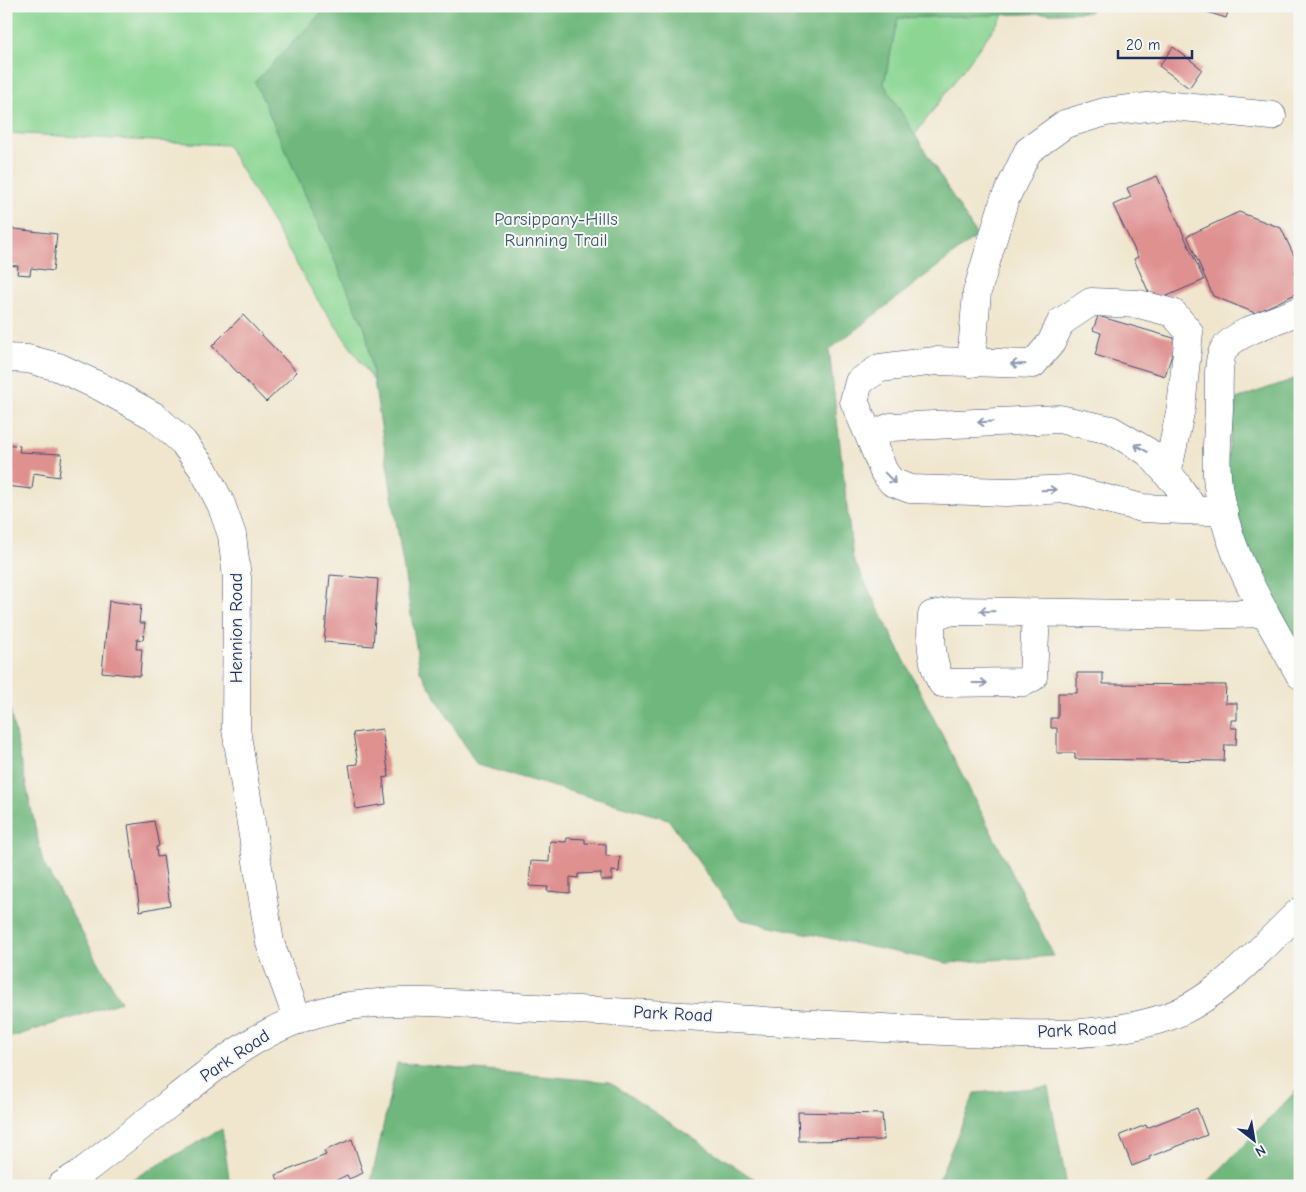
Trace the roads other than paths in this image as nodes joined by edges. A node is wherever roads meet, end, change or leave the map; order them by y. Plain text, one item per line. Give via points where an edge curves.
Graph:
1 (1272, 116) dead end
2 (1296, 312) dead end
3 (6, 358) edge
4 (972, 363) junction
5 (871, 440) junction
6 (1167, 474) junction
7 (1195, 511) junction
8 (1224, 512) junction
9 (1036, 612) dead end
10 (1264, 614) junction
11 (1300, 675) edge
12 (1300, 911) edge
13 (298, 1020) junction
14 (61, 1186) edge

1 - 4 street via 1164,104 1105,112 1065,124 1028,151 1004,202 977,292
2 - 8 street via 1238,337 1223,351 1218,491
3 - 13 street, Hennion Road via 28,359 58,367 154,416 183,442 203,469 221,504 232,535 237,578 236,729 270,943
4 - 5 street via 936,361 880,368 858,382 854,401
6 -> 4 street via 1181,408 1188,332 1173,314 1139,304 1091,302 1061,322 1051,343 1033,364
6 -> 5 street via 1148,452 1111,430 1059,419 891,427 874,434
5 -> 7 street via 884,472 892,482 910,489 1069,490 1142,508
6 - 7 street
7 - 8 street
8 - 10 street via 1236,550
9 - 10 street
10 - 11 street
12 - 13 street, Park Road via 1238,971 1193,1006 1167,1017 1080,1034 827,1026 729,1017 433,1003 343,1008
13 - 14 street, Park Road via 255,1038

